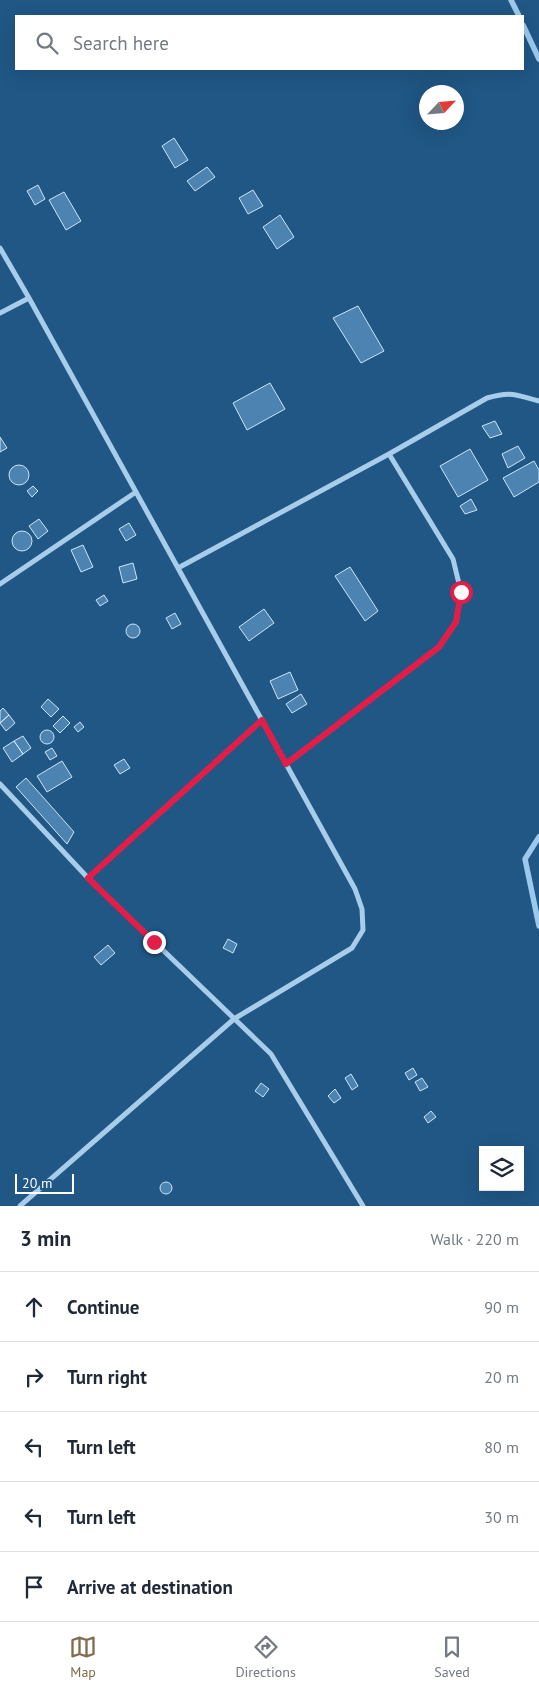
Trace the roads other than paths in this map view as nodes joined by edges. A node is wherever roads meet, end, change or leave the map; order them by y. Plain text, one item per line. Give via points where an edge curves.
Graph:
1 (0, 248) edge
2 (29, 298) junction
3 (0, 313) edge
4 (539, 402) edge
5 (389, 454) junction
6 (136, 492) junction
7 (178, 568) junction
8 (0, 584) edge
9 (262, 720) junction
10 (286, 764) junction
11 (0, 784) edge
12 (88, 878) junction
13 (234, 1019) junction
14 (20, 1206) edge
15 (363, 1206) edge

1 - 2 street
2 - 3 street
2 - 6 street
4 - 5 street via 517,394 503,393 487,398
5 - 7 street
5 - 10 street via 453,559 461,592 456,622 439,647
6 - 7 street
6 - 8 street
7 - 9 street
9 - 10 street
9 - 12 street
10 - 13 street via 355,889 362,909 363,930 352,948
11 - 12 street
12 - 13 street
13 - 14 street
13 - 15 street via 271,1054

